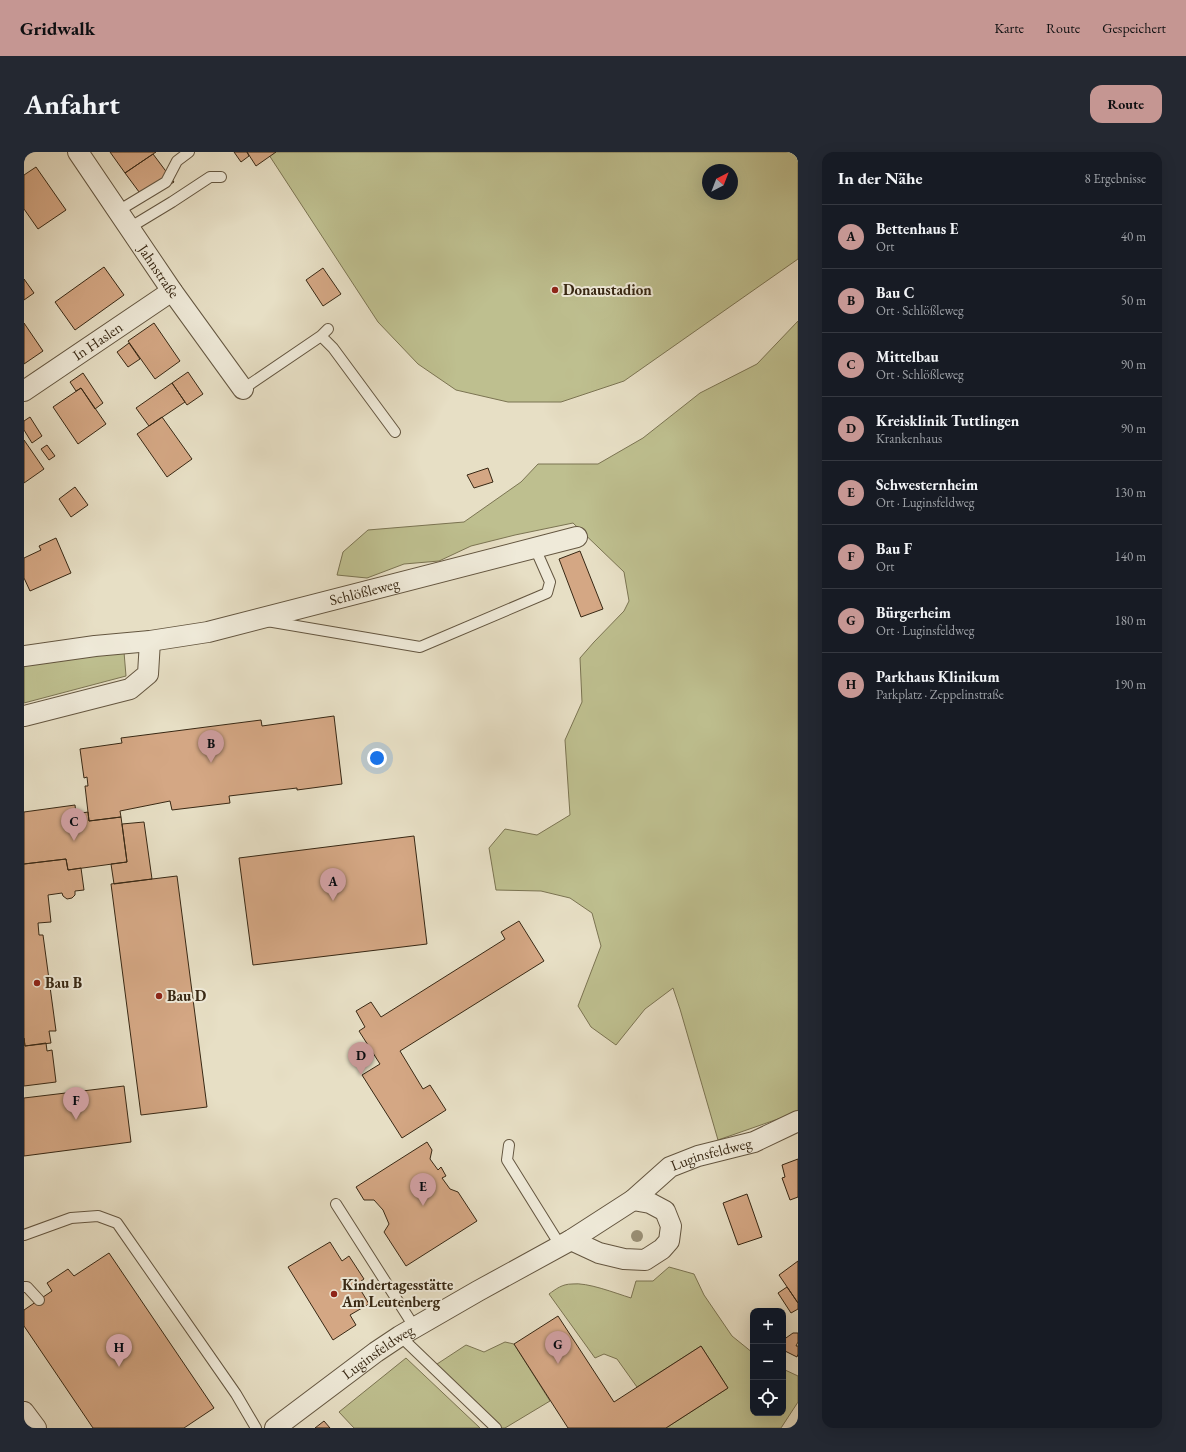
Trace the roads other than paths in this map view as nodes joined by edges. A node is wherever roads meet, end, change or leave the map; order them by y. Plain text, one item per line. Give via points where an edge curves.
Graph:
1 (78, 152) edge
2 (189, 152) edge
3 (222, 177) dead end
4 (118, 211) junction
5 (129, 228) junction
6 (172, 291) junction
7 (243, 389) joint
8 (24, 391) edge
9 (395, 432) dead end
10 (576, 537) dead end
11 (535, 548) junction
12 (257, 620) junction
13 (150, 641) junction
14 (24, 656) edge
15 (24, 716) edge
16 (798, 1121) edge
17 (509, 1145) dead end
18 (634, 1200) junction
19 (336, 1204) dead end
20 (24, 1235) edge
21 (565, 1243) junction
22 (24, 1287) edge
23 (39, 1300) dead end
24 (407, 1332) junction
25 (24, 1412) edge
26 (36, 1428) edge
27 (256, 1428) edge
28 (275, 1428) edge
29 (496, 1428) edge

1 - 4 street, Jahnstraße
2 - 4 lane via 177,161 166,182
3 - 5 lane via 210,177
4 - 5 street, Jahnstraße
5 - 6 street, Jahnstraße
6 - 7 street, Jahnstraße
6 - 8 street, In Haslen
7 - 9 lane via 325,333 333,348
10 - 11 street, Schlößleweg
11 - 12 street, Schlößleweg
11 - 12 lane via 550,582 547,593 420,647
12 - 13 street, Schlößleweg via 208,632
13 - 14 street, Schlößleweg
13 - 15 street via 148,674 130,689
16 - 18 street, Luginsfeldweg via 754,1142 698,1156 670,1167
17 - 21 lane via 507,1160
18 - 21 street, Luginsfeldweg
18 - 21 street via 650,1203 665,1211 671,1226 669,1241 645,1260 624,1259
19 - 24 lane
20 - 27 lane via 71,1218 98,1216 117,1223 236,1394
21 - 24 street, Luginsfeldweg
22 - 23 lane
24 - 28 street, Luginsfeldweg via 376,1352
24 - 29 lane
25 - 26 street

